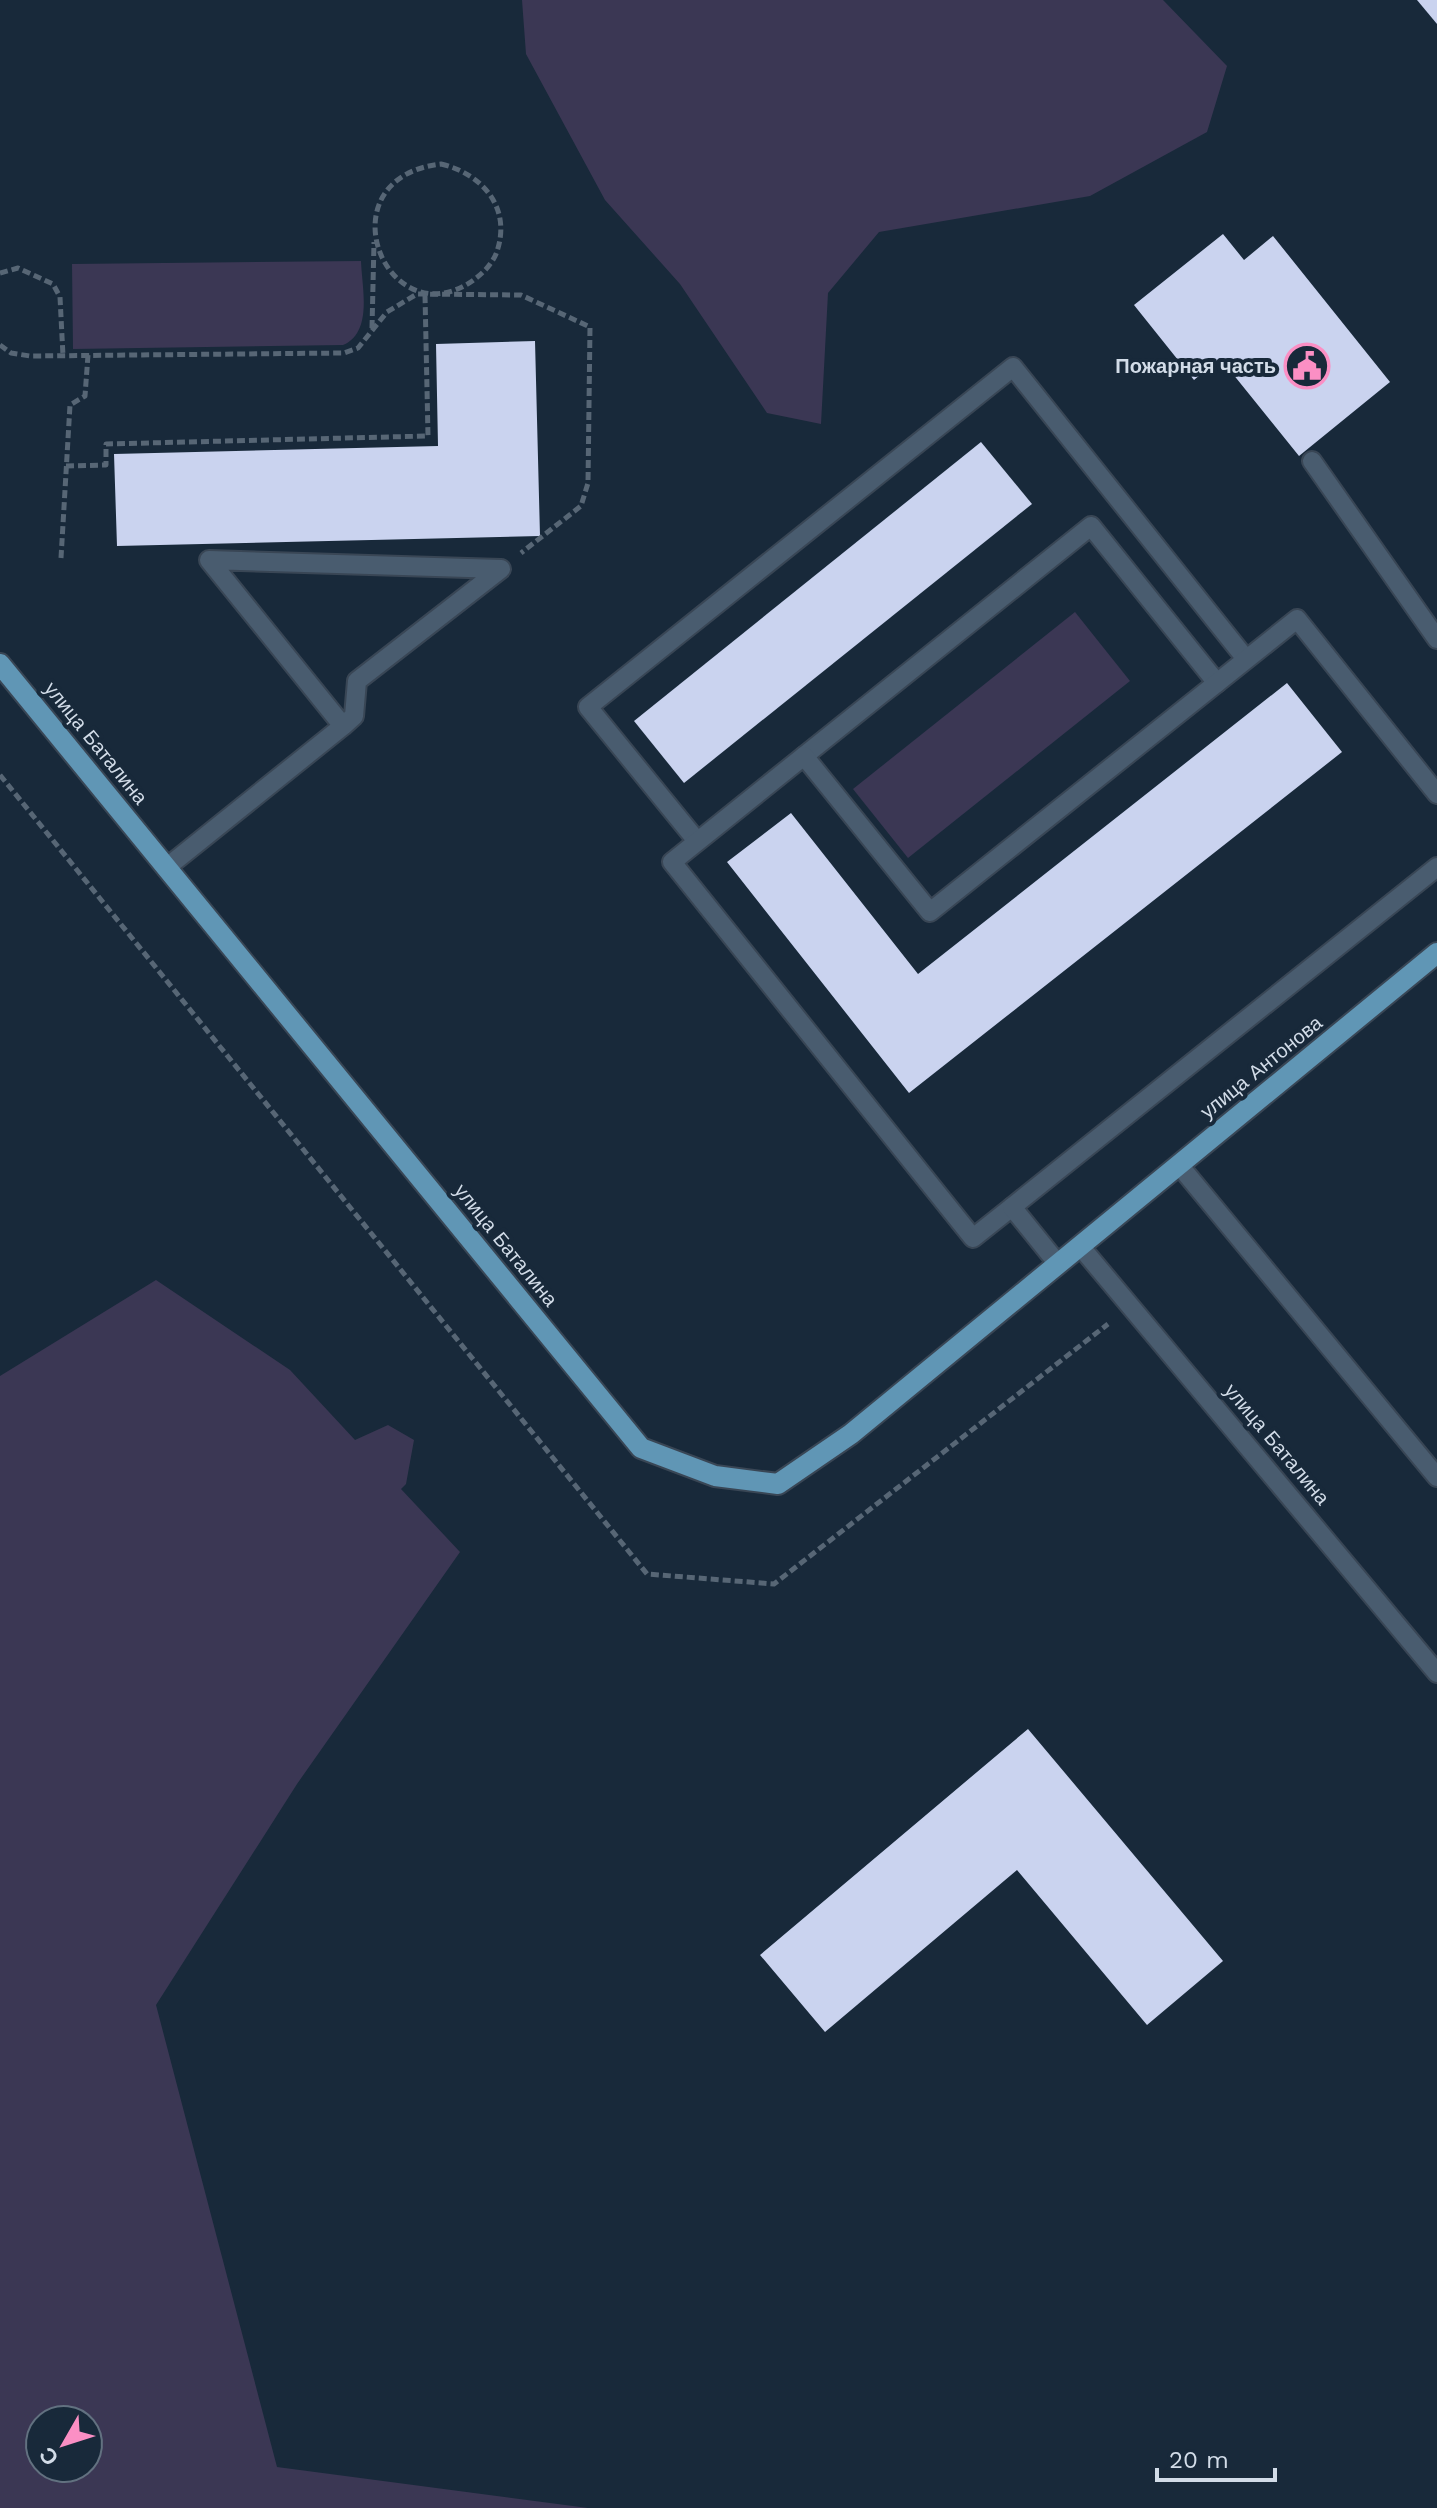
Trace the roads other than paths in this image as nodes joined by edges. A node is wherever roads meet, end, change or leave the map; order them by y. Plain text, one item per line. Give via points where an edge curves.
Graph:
1 (1312, 461) dead end
2 (1437, 639) edge
3 (1246, 659) junction
4 (0, 664) edge
5 (1217, 683) junction
6 (343, 726) junction
7 (804, 756) junction
8 (1437, 794) edge
9 (697, 841) junction
10 (1437, 867) edge
11 (166, 868) junction
12 (1437, 953) edge
13 (1179, 1165) junction
14 (1012, 1207) junction
15 (1114, 1218) joint
16 (1080, 1246) junction
17 (1058, 1264) junction
18 (1437, 1477) edge
19 (1437, 1673) edge

1 - 2 lane
3 - 5 lane
3 - 8 lane via 1297,619
3 - 9 lane via 1013,367 588,707
4 - 11 main road, улица Баталина
5 - 7 lane via 930,912
5 - 7 lane via 1091,526
6 - 6 lane via 354,716 357,681 501,569 209,560
6 - 11 lane
7 - 9 lane
9 - 14 lane via 672,862 973,1238
10 - 14 lane
11 - 17 main road, улица Баталина via 641,1448 715,1476 778,1484 851,1434
12 - 13 main road, улица Антонова
13 - 15 main road, улица Антонова
13 - 18 lane
14 - 17 lane
15 - 16 main road, улица Баталина
16 - 17 main road, улица Баталина
16 - 19 lane, улица Баталина

